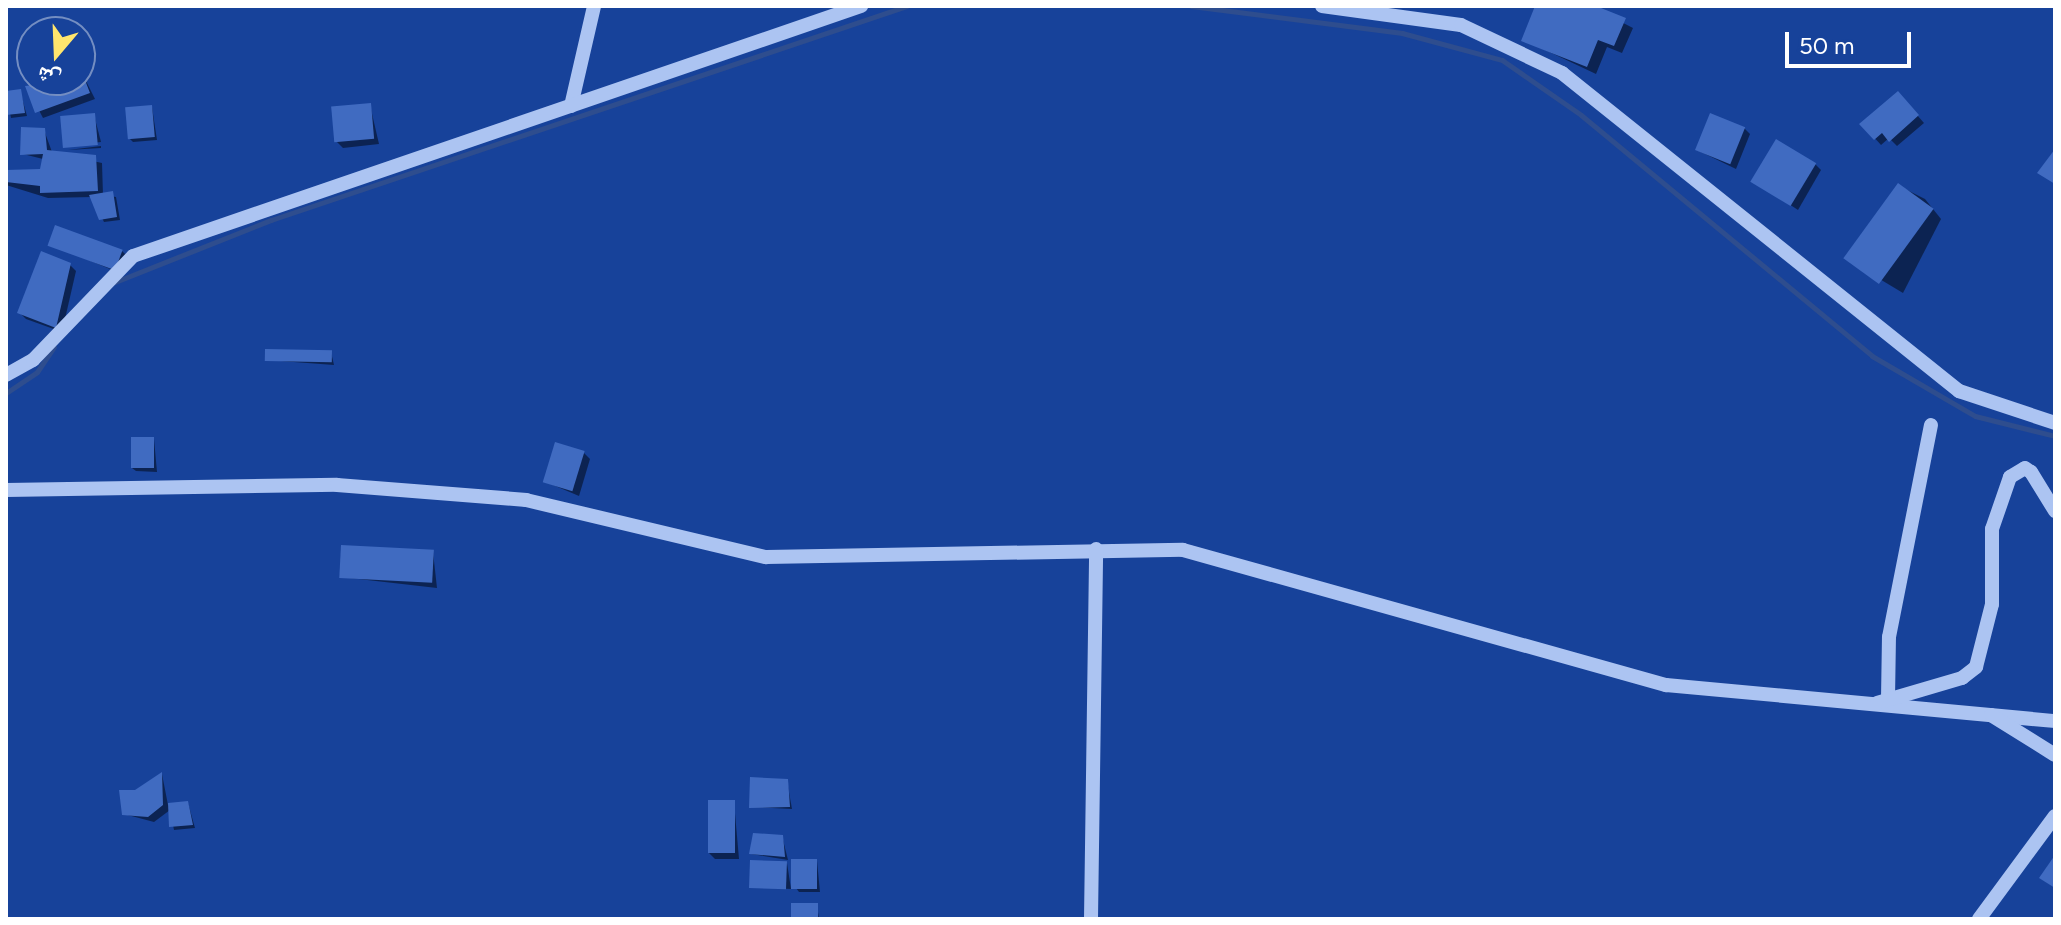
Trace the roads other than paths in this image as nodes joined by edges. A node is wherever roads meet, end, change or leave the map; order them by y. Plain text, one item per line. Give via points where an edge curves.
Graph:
1 (594, 6) edge
2 (861, 6) edge
3 (1322, 6) edge
4 (571, 106) junction
5 (6, 375) edge
6 (2055, 423) edge
7 (1931, 425) dead end
8 (6, 490) edge
9 (2055, 511) edge
10 (1096, 549) junction
11 (1888, 699) junction
12 (1869, 706) junction
13 (1988, 713) junction
14 (2055, 721) edge
15 (2055, 755) edge
16 (2055, 816) edge
17 (1091, 919) edge
18 (1979, 919) edge

1 - 4 street
2 - 4 street
3 - 6 street via 1461,25 1562,73 1959,391
4 - 5 street via 133,256 33,360
7 - 11 street via 1889,637
8 - 10 street via 337,485 526,500 766,557
9 - 11 street via 2031,472 2025,468 2010,477 1992,529 1984,653 1962,678
10 - 12 street via 1183,550 1248,562 1666,685
10 - 17 street
11 - 12 street
12 - 13 street
13 - 14 street
13 - 15 street
16 - 18 street

